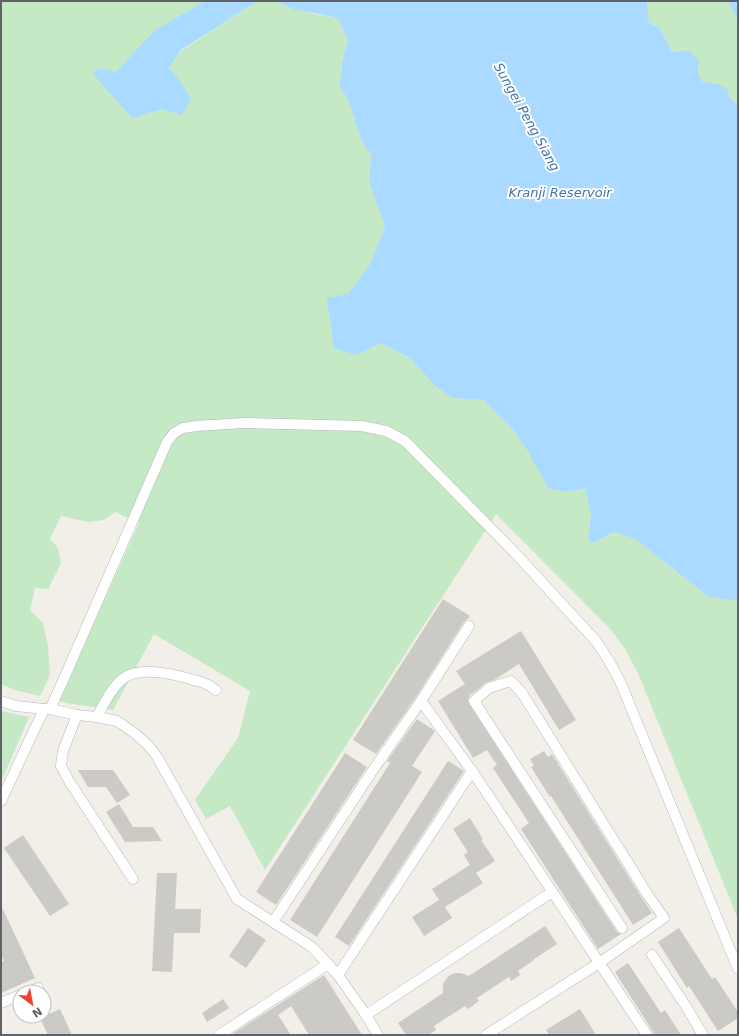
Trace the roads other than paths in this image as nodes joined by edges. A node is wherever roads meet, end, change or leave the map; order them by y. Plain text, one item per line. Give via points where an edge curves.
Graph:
1 (469, 626) dead end
2 (216, 690) dead end
3 (1, 701) edge
4 (420, 701) junction
5 (47, 709) junction
6 (76, 715) junction
7 (97, 717) junction
8 (472, 771) junction
9 (1, 801) edge
10 (133, 879) dead end
11 (552, 892) junction
12 (272, 922) junction
13 (622, 928) dead end
14 (652, 955) dead end
15 (598, 962) junction
16 (328, 964) junction
17 (738, 969) edge
18 (338, 975) junction
19 (12, 999) edge
20 (1, 1003) edge
21 (366, 1015) junction
22 (219, 1035) edge
23 (378, 1035) edge
24 (486, 1035) edge
25 (647, 1035) edge
26 (703, 1035) edge

1 - 4 street
2 - 7 street via 205,683 171,674 141,672 124,678 117,685
3 - 5 street via 16,706
4 - 8 street
4 - 12 street
5 - 6 street
5 - 9 street
5 - 17 street via 65,676 167,442 174,433 183,428 196,426 244,423 362,426 386,431 405,441 516,554 596,641 620,681
6 - 7 street
6 - 10 street via 61,766
7 - 12 street via 117,721 148,745 237,899
8 - 11 street
8 - 18 street
11 - 15 street
11 - 21 street
12 - 16 street via 312,947
13 - 15 street via 474,701 490,688 511,681 522,693 664,918
14 - 26 street
15 - 24 street
15 - 25 street
16 - 18 street
16 - 22 street
18 - 21 street
19 - 20 street
21 - 23 street

